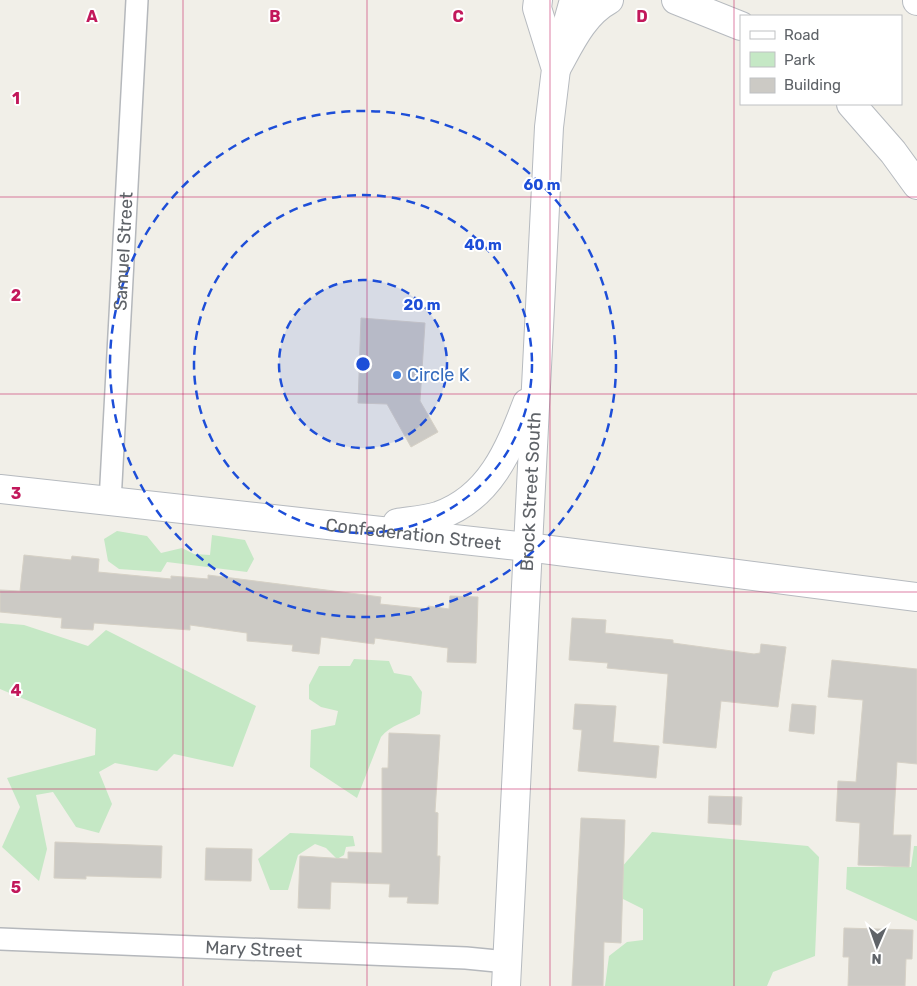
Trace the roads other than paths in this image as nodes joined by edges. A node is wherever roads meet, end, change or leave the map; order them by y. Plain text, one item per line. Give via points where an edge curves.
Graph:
1 (137, 0) edge
2 (538, 0) edge
3 (574, 0) edge
4 (609, 0) edge
5 (676, 0) edge
6 (740, 26) edge
7 (556, 69) junction
8 (853, 105) edge
9 (917, 185) edge
10 (537, 379) junction
11 (0, 489) edge
12 (110, 502) junction
13 (348, 528) junction
14 (527, 547) junction
15 (917, 597) edge
16 (0, 939) edge
17 (507, 974) edge

1 - 12 street, Samuel Street
2 - 7 main road, Brock Street South via 537,8
3 - 7 main road
4 - 7 main road via 587,18
5 - 6 main road
7 - 10 main road, Brock Street South via 549,127
8 - 9 main road
10 - 13 main road via 513,440 475,496 437,516
10 - 14 main road, Brock Street South
11 - 12 main road, Confederation Street
12 - 13 main road, Confederation Street
13 - 14 main road, Confederation Street
14 - 15 main road, Confederation Street
14 - 17 main road, Brock Street South
16 - 17 street, Mary Street via 466,958

